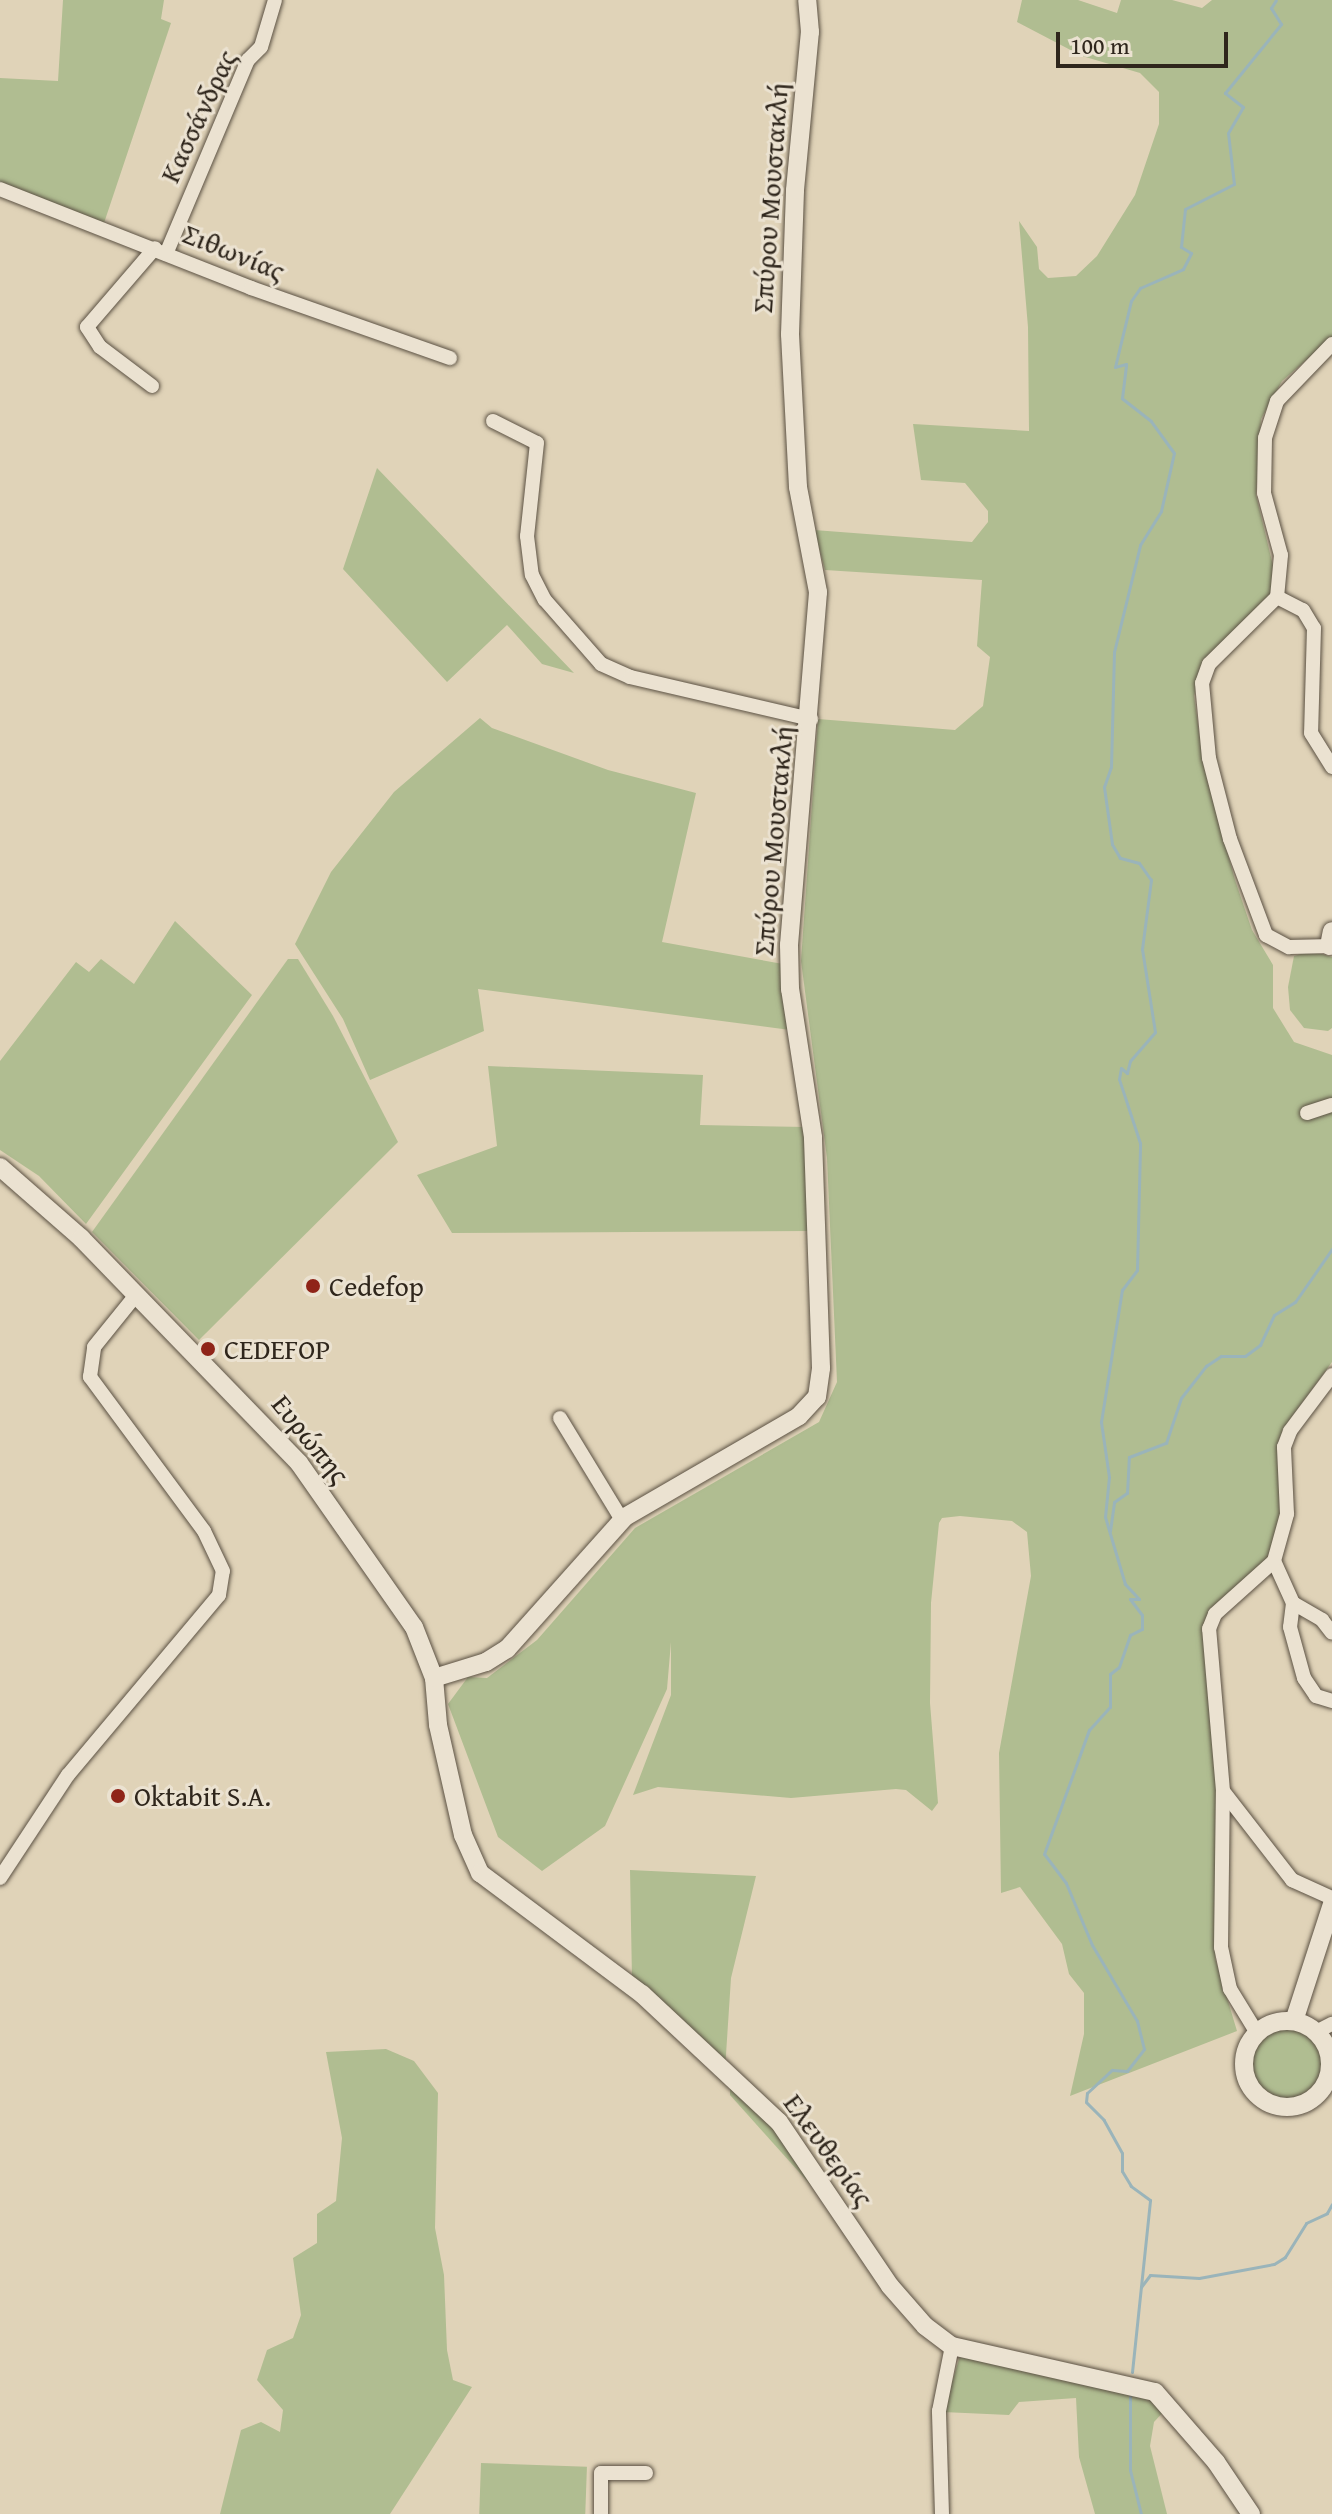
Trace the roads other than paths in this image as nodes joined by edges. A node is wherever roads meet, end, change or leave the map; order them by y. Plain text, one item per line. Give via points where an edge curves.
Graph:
1 (275, 0) edge
2 (807, 0) edge
3 (0, 189) edge
4 (160, 251) junction
5 (1332, 344) edge
6 (450, 358) dead end
7 (152, 386) dead end
8 (493, 421) dead end
9 (1277, 597) junction
10 (811, 719) junction
11 (1332, 767) edge
12 (1331, 941) edge
13 (1332, 1105) edge
14 (1307, 1113) dead end
15 (0, 1167) edge
16 (136, 1295) junction
17 (1332, 1375) edge
18 (560, 1418) dead end
19 (622, 1520) junction
20 (1274, 1561) junction
21 (1293, 1603) junction
22 (1332, 1633) edge
23 (434, 1678) junction
24 (1332, 1701) edge
25 (1223, 1791) junction
26 (0, 1878) edge
27 (1332, 1901) edge
28 (1294, 2021) junction
29 (1324, 2028) edge
30 (1257, 2033) junction
31 (952, 2346) junction
32 (646, 2473) dead end
33 (601, 2514) edge
34 (942, 2514) edge
35 (1251, 2514) edge

1 - 4 street, Κασσάνδρας via 261,47 248,60
2 - 10 street, Σπύρου Μουστακλή via 810,32 795,190 790,334 798,487 818,592
3 - 4 street, Σιθωνίας
4 - 6 street, Σιθωνίας
4 - 7 street, Κασσάνδρας via 87,327 100,347
5 - 9 street via 1277,401 1265,438 1264,493 1281,555
8 - 10 street via 536,442 527,543 533,579 605,667
9 - 11 street via 1303,610 1314,628 1311,733
9 - 12 street via 1209,664 1202,683 1207,744 1230,839 1266,935 1289,947
10 - 19 street, Σπύρου Μουστακλή via 789,945 790,989 813,1137 821,1368 817,1397 799,1416
13 - 14 street
15 - 16 street, Ευρώπης
16 - 23 street, Ευρώπης via 299,1463 414,1627
16 - 26 street via 94,1347 90,1377 218,1554 223,1571 219,1595 68,1775
17 - 20 street via 1284,1447 1287,1514
18 - 19 street
19 - 23 street, Σπύρου Μουστακλή via 507,1649 486,1662
20 - 21 street
20 - 25 street via 1215,1614 1209,1629
21 - 22 street via 1322,1620
21 - 24 street via 1290,1627 1304,1678 1316,1696
23 - 31 street, Ελευθερίας via 446,1764 458,1796 463,1835 480,1873 642,1994 779,2122 890,2286 925,2326
25 - 27 street via 1292,1880
25 - 30 street via 1223,1959 1234,1999
27 - 28 street
28 - 29 street
28 - 30 street via 1274,2023
29 - 30 street via 1328,2079 1317,2096 1288,2108 1259,2098 1247,2081 1244,2059
31 - 34 street via 939,2411
31 - 35 street, Ελευθερίας via 1155,2392 1216,2462
32 - 33 street via 601,2473

